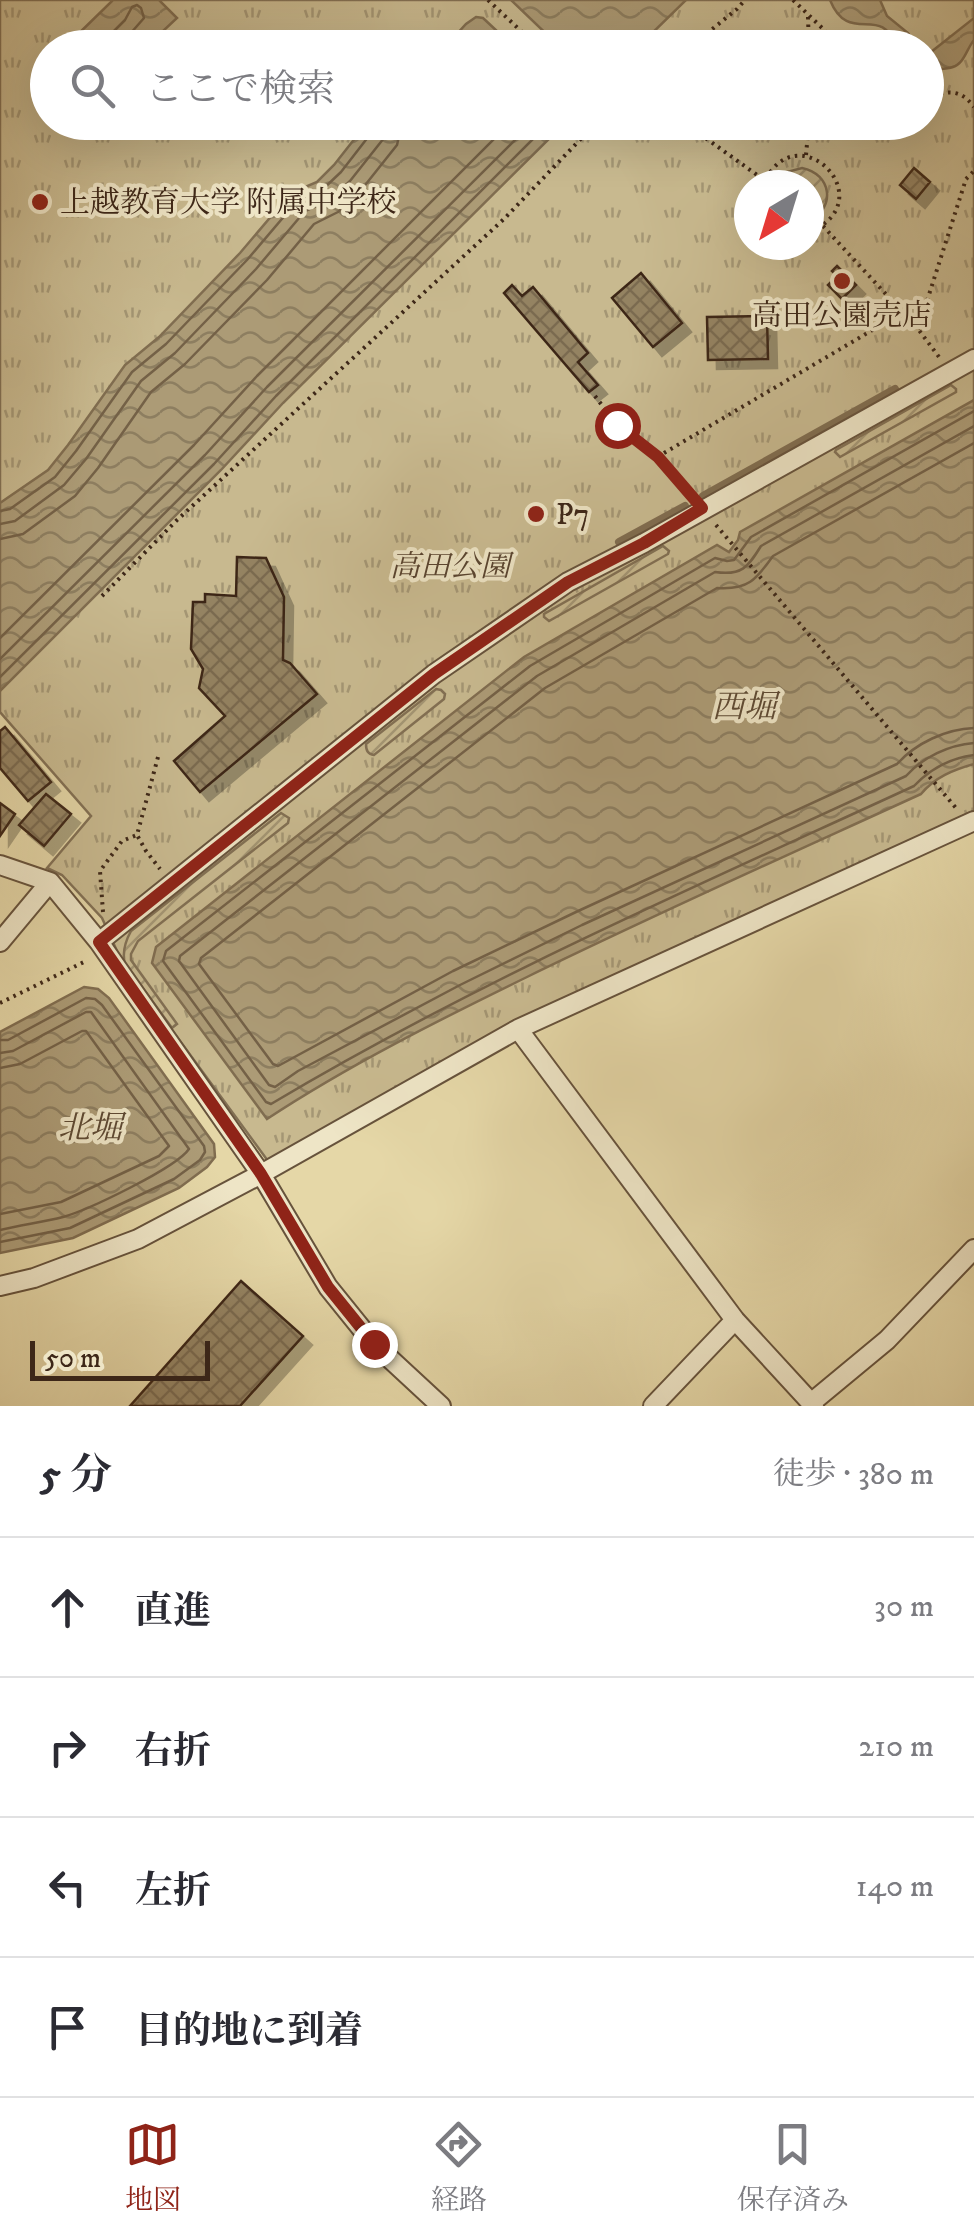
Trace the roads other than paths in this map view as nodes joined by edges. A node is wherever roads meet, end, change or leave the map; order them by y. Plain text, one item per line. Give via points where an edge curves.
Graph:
1 (974, 359) edge
2 (974, 821) edge
3 (0, 865) edge
4 (50, 882) junction
5 (0, 942) edge
6 (102, 947) junction
7 (518, 1029) junction
8 (261, 1174) junction
9 (974, 1250) edge
10 (0, 1286) edge
11 (734, 1320) junction
12 (813, 1404) edge
13 (441, 1406) edge
14 (653, 1406) edge

1 - 6 street via 568,582 434,674
2 - 7 street
3 - 4 street
4 - 5 street
4 - 6 street
6 - 8 street
7 - 8 street
7 - 11 street
8 - 10 street via 138,1239
8 - 13 street via 328,1287 374,1344
9 - 12 street
11 - 12 street
11 - 14 street

